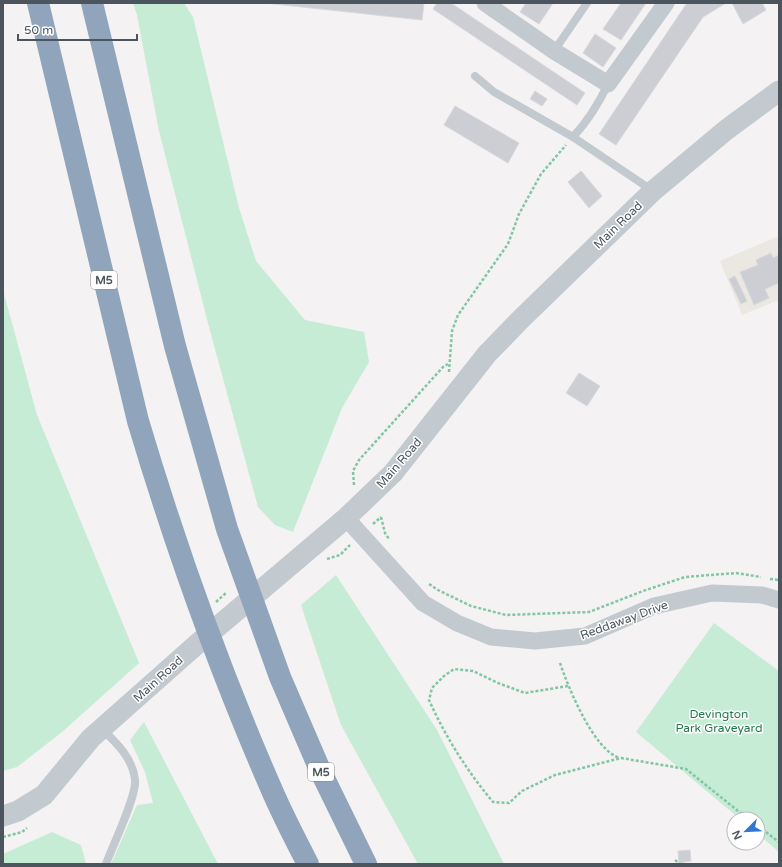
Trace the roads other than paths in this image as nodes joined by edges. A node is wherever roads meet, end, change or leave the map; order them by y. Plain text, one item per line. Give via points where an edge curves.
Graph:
1 (38, 3) edge
2 (92, 3) edge
3 (485, 3) edge
4 (587, 3) edge
5 (666, 3) edge
6 (506, 8) edge
7 (554, 52) junction
8 (475, 76) dead end
9 (608, 84) junction
10 (779, 91) edge
11 (573, 137) junction
12 (653, 191) junction
13 (346, 518) junction
14 (779, 600) edge
15 (102, 728) junction
16 (3, 816) edge
17 (106, 864) edge
18 (308, 864) edge
19 (366, 864) edge

1 - 18 highway, M5 via 138,421 180,554 232,694 271,789
2 - 19 highway, M5 via 173,338 227,529 280,677 320,770
3 - 6 street
4 - 7 lane
5 - 9 street
6 - 7 street
7 - 9 street
8 - 11 lane via 494,92
9 - 11 lane via 599,104
10 - 12 street, Main Road via 726,130
11 - 12 lane
12 - 13 street, Main Road via 487,354 393,472
13 - 14 street, Reddaway Drive via 422,602 457,623 491,637 535,641 585,636 654,606 712,593 762,595
13 - 15 street, Main Road
15 - 16 street, Main Road via 44,795 18,811
15 - 17 lane via 123,750 136,781

